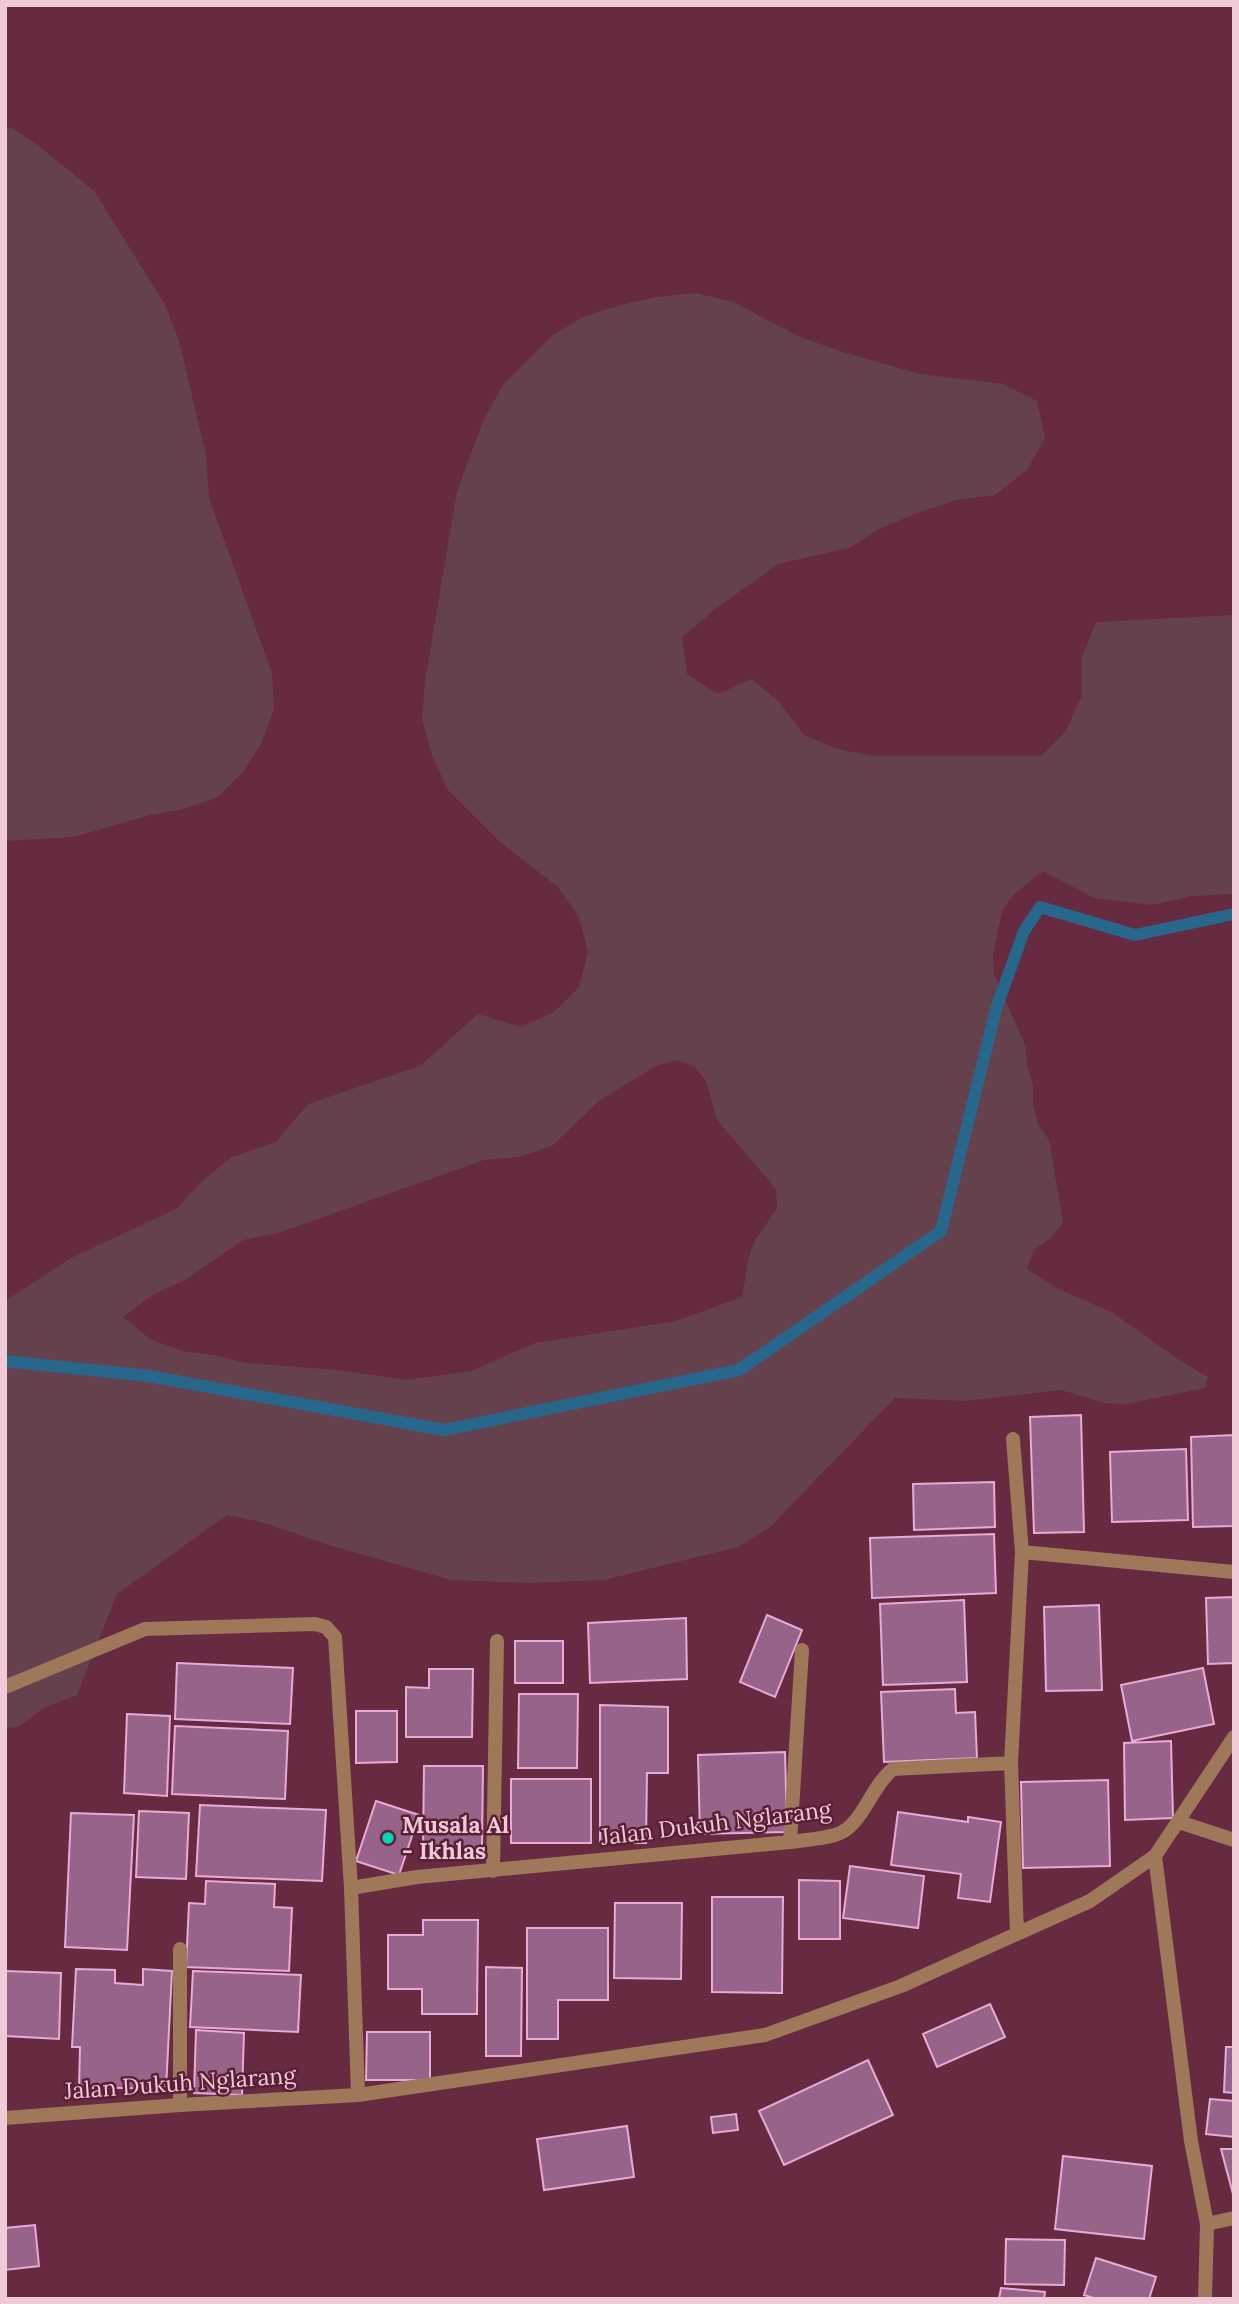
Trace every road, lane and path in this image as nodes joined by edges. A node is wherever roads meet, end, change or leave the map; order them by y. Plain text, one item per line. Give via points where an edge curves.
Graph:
1 (1013, 1439) dead end
2 (1022, 1552) junction
3 (1234, 1572) edge
4 (498, 1641) dead end
5 (802, 1650) dead end
6 (5, 1687) edge
7 (1234, 1737) edge
8 (1011, 1763) junction
9 (1179, 1822) junction
10 (1234, 1840) edge
11 (790, 1842) junction
12 (1155, 1856) junction
13 (493, 1871) junction
14 (351, 1888) junction
15 (1017, 1934) junction
16 (180, 1949) dead end
17 (358, 2095) junction
18 (180, 2105) junction
19 (5, 2118) edge
20 (1234, 2218) edge
21 (1207, 2224) junction
22 (1205, 2299) edge

1 - 2 street
2 - 3 street
2 - 8 street
4 - 13 street
5 - 11 street
6 - 14 street via 145,1629 326,1627 335,1637
7 - 9 street, Jalan Dukuh Nglarang
8 - 11 street, Jalan Dukuh Nglarang via 892,1769 881,1778 851,1826 837,1835
8 - 15 street
9 - 10 street
9 - 12 street, Jalan Dukuh Nglarang
11 - 13 street, Jalan Dukuh Nglarang
12 - 15 street, Jalan Dukuh Nglarang via 1090,1901
12 - 21 street via 1191,2141
13 - 14 street, Jalan Dukuh Nglarang
14 - 17 street
15 - 17 street, Jalan Dukuh Nglarang via 901,1986 765,2035
16 - 18 street
17 - 18 street, Jalan Dukuh Nglarang
18 - 19 street, Jalan Dukuh Nglarang
20 - 21 street
21 - 22 street

